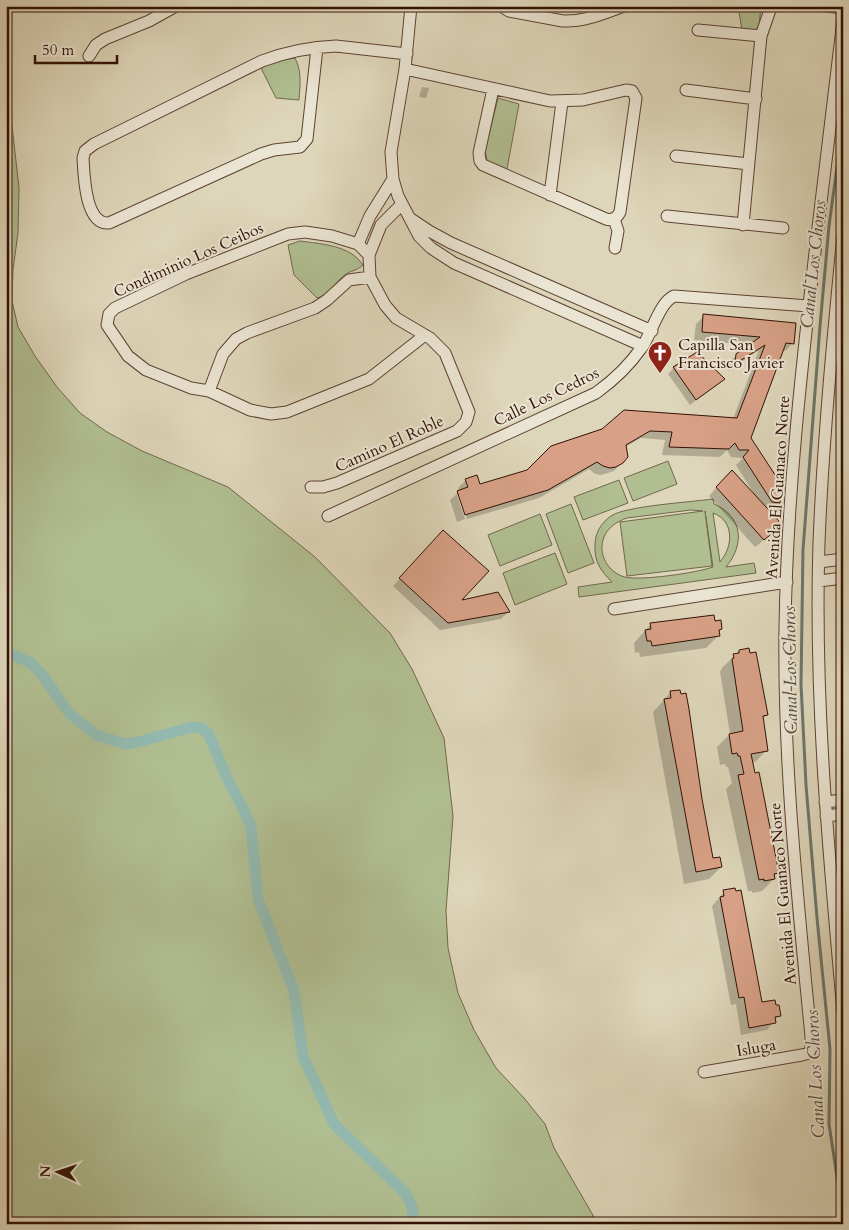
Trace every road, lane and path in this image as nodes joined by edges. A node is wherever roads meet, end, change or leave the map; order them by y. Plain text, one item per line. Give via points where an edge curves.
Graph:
1 (176, 6) edge
2 (411, 6) edge
3 (501, 6) edge
4 (624, 6) edge
5 (773, 6) edge
6 (827, 6) edge
7 (843, 8) edge
8 (843, 20) edge
9 (698, 30) dead end
10 (761, 36) junction
11 (317, 48) junction
12 (406, 54) junction
13 (89, 56) dead end
14 (405, 69) junction
15 (493, 89) junction
16 (686, 90) dead end
17 (756, 99) junction
18 (562, 102) junction
19 (676, 156) dead end
20 (749, 164) junction
21 (393, 179) junction
22 (550, 195) junction
23 (402, 204) junction
24 (667, 216) dead end
25 (410, 218) junction
26 (614, 218) junction
27 (743, 225) junction
28 (783, 228) dead end
29 (843, 235) edge
30 (451, 243) junction
31 (358, 244) junction
32 (615, 248) dead end
33 (369, 255) junction
34 (443, 257) junction
35 (370, 277) junction
36 (809, 306) junction
37 (652, 331) junction
38 (425, 335) junction
39 (643, 346) junction
40 (209, 391) junction
41 (311, 487) dead end
42 (328, 516) dead end
43 (843, 559) edge
44 (819, 562) junction
45 (843, 578) edge
46 (819, 581) junction
47 (787, 582) junction
48 (614, 609) dead end
49 (843, 800) edge
50 (825, 802) junction
51 (843, 814) edge
52 (826, 816) junction
53 (843, 1012) edge
54 (811, 1048) joint
55 (704, 1072) dead end

1 - 13 street via 105,39
2 - 12 street
3 - 4 street via 509,11 563,21 588,19
5 - 10 street
6 - 7 street
8 - 36 street, Avenida El Guanaco Norte
9 - 10 street
10 - 17 street
11 - 11 street via 285,52 262,61 87,149 83,158 86,192 98,220 109,223 261,154 304,145
11 - 12 street via 344,46
12 - 14 street
14 - 15 street
14 - 21 street via 392,138
15 - 18 street
15 - 22 street via 480,161 486,167
16 - 17 street
17 - 20 street
18 - 22 street
18 - 26 street via 626,90 635,95 620,212
19 - 20 street
20 - 27 street
21 - 23 street
21 - 31 street via 370,216
22 - 26 street via 606,219
23 - 25 street
23 - 33 street via 381,225
24 - 27 street
25 - 30 street
25 - 34 street via 419,236
26 - 32 street via 618,231
27 - 28 street
29 - 44 street
30 - 34 street via 451,251
30 - 37 street
31 - 33 street
31 - 40 street, Condiminio Los Ceibos via 318,234 288,234 186,274 109,314 109,329 128,356 139,365 191,388
33 - 35 street
34 - 39 street
35 - 38 street via 385,306 396,318
35 - 40 street via 349,280 315,308 236,339 223,354
36 - 37 street, Calle Los Cedros via 674,296 663,305
36 - 47 street, Avenida El Guanaco Norte via 796,421
37 - 39 street, Calle Los Cedros
38 - 40 street, Condiminio Los Ceibos via 369,379 287,412 257,412
38 - 41 street, Camino El Roble via 440,347 450,362 468,407 464,426 337,483
39 - 42 street, Calle Los Cedros via 614,380 596,393
43 - 44 street
44 - 46 street
45 - 46 street
46 - 50 street
47 - 48 street
47 - 54 street, Avenida El Guanaco Norte via 785,677 792,831
49 - 50 street
50 - 52 street
51 - 52 street
52 - 53 street
54 - 55 street, Isluga via 802,1055

